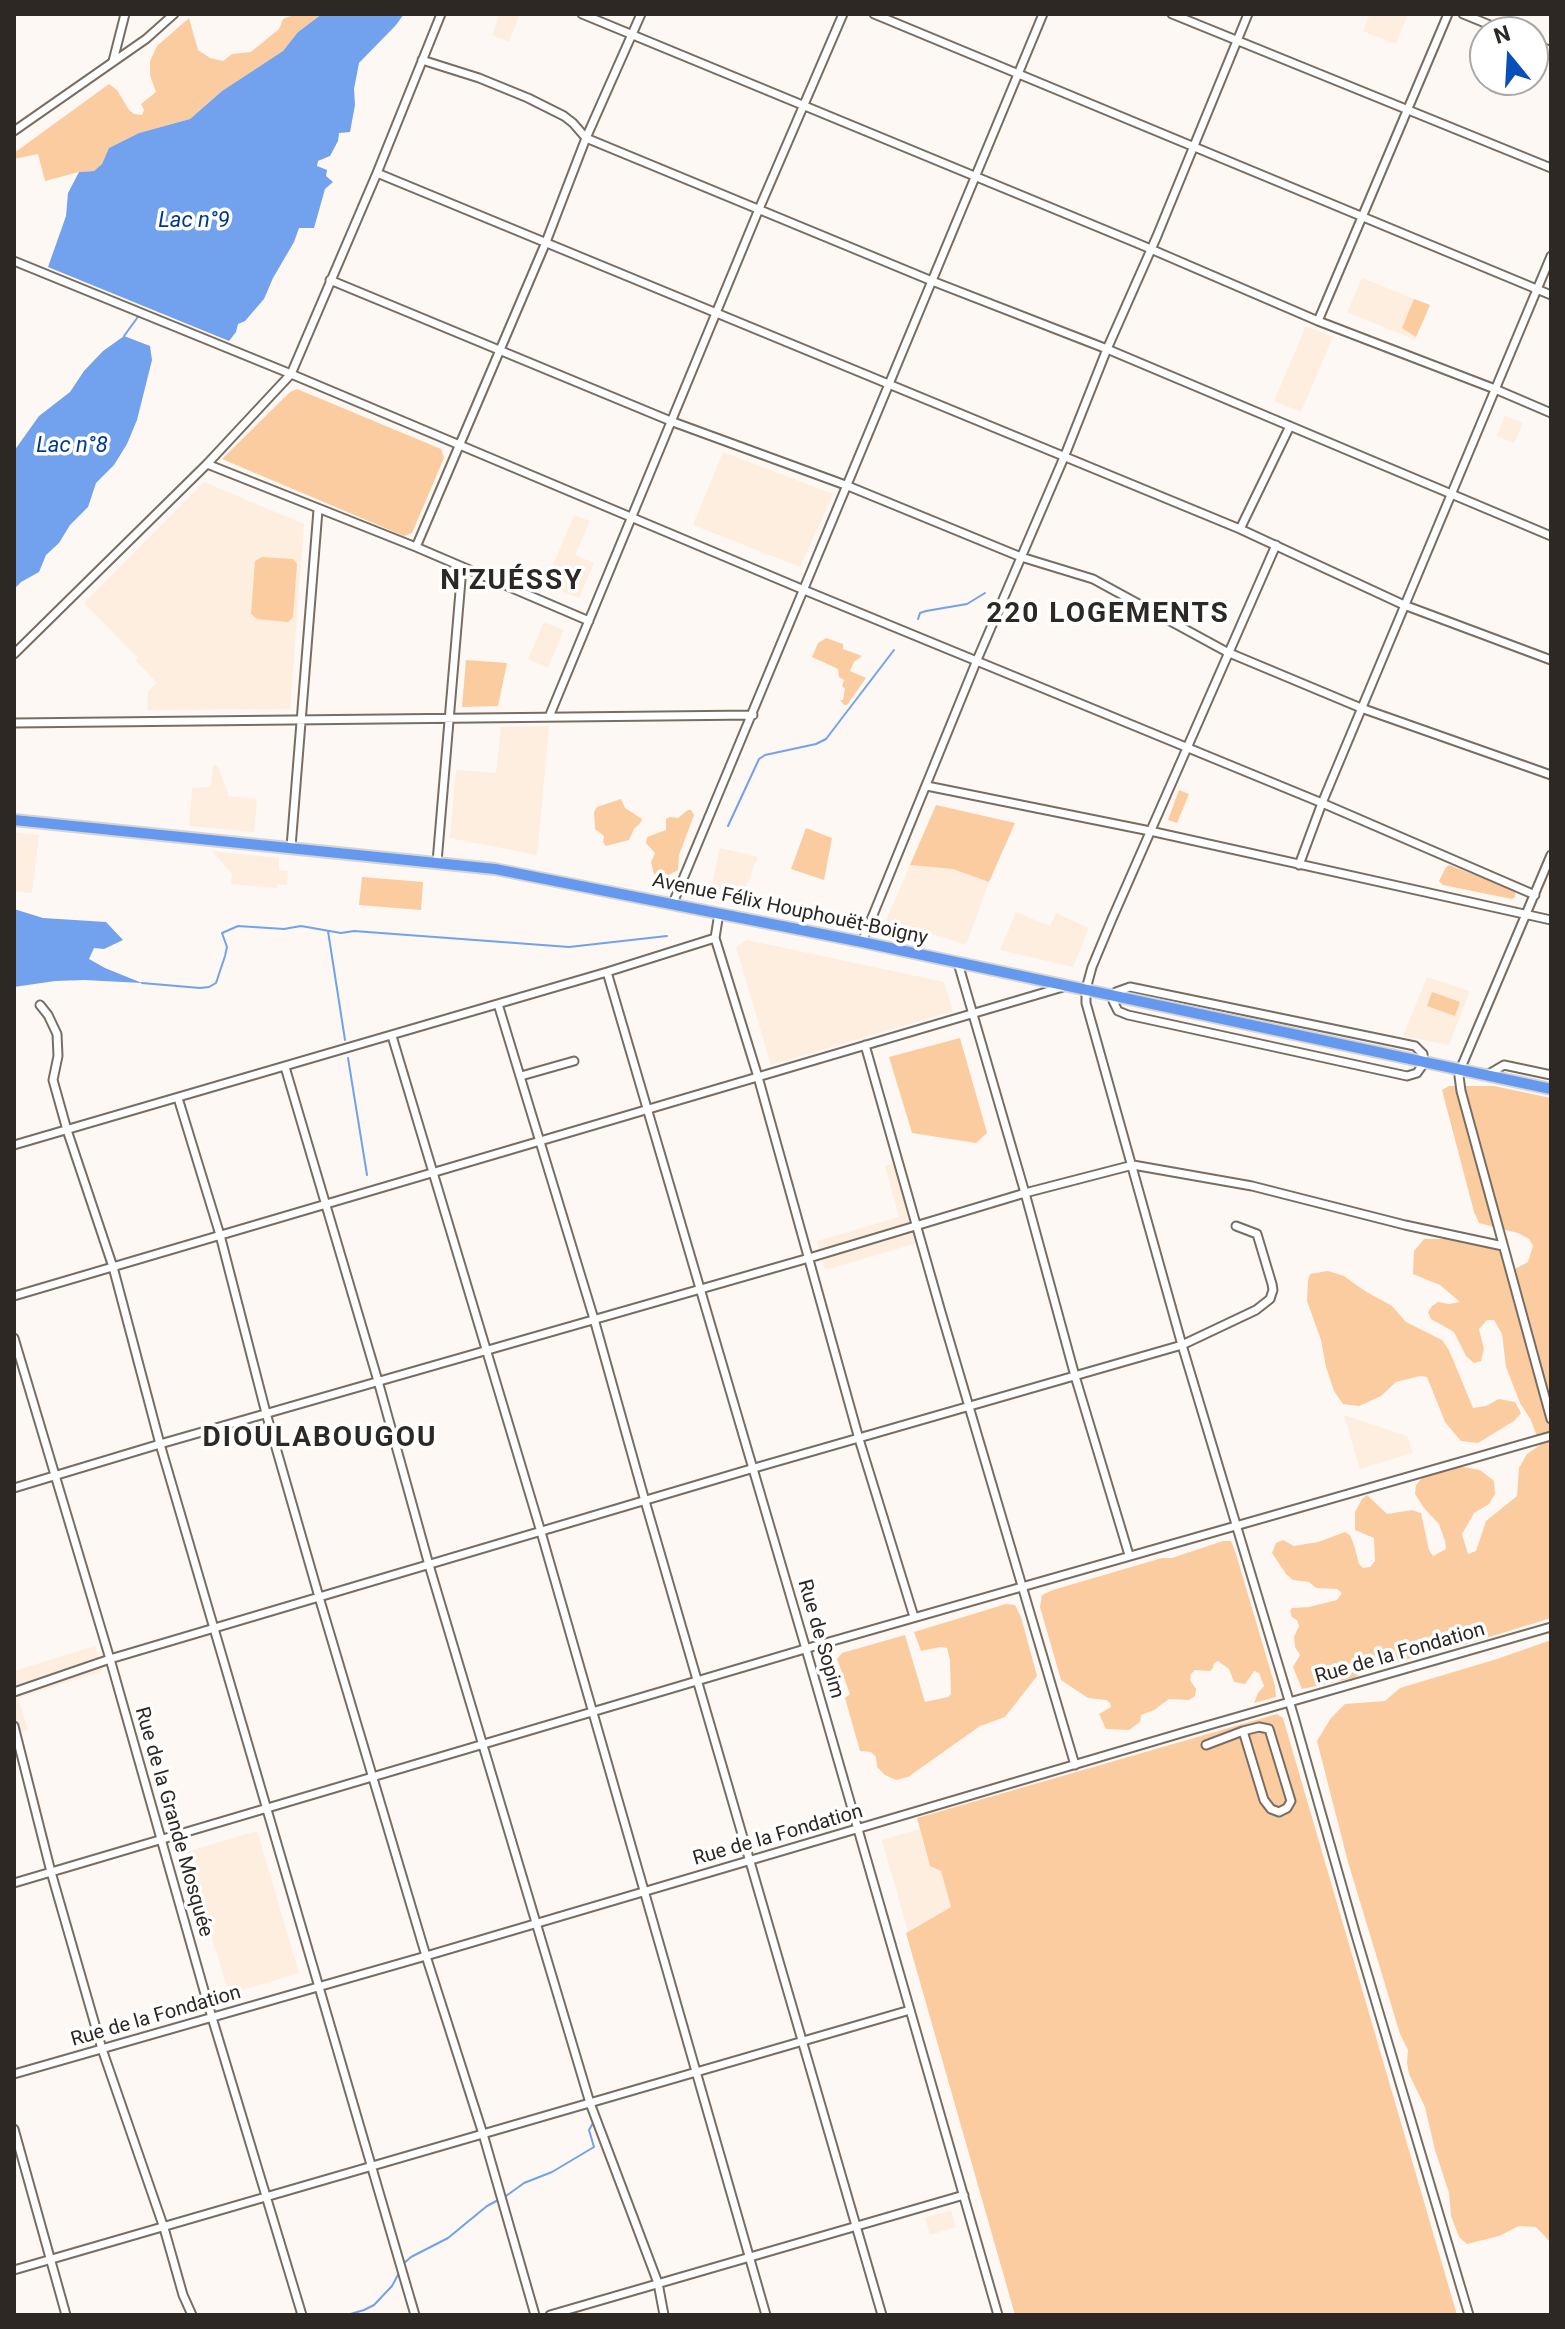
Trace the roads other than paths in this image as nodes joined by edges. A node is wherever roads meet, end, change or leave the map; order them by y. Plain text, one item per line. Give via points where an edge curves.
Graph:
1 (125, 14) edge
2 (174, 14) edge
3 (441, 14) edge
4 (582, 14) edge
5 (641, 14) edge
6 (843, 14) edge
7 (874, 14) edge
8 (1043, 14) edge
9 (1172, 14) edge
10 (1248, 14) edge
11 (1448, 14) edge
12 (632, 35) junction
13 (1237, 41) junction
14 (422, 60) junction
15 (113, 61) junction
16 (1019, 74) junction
17 (803, 106) junction
18 (1407, 110) junction
19 (14, 131) edge
20 (586, 138) junction
21 (1194, 146) junction
22 (1551, 168) edge
23 (377, 173) junction
24 (976, 177) junction
25 (759, 209) junction
26 (1363, 216) junction
27 (546, 242) junction
28 (1151, 249) junction
29 (1551, 256) edge
30 (14, 261) edge
31 (330, 280) junction
32 (932, 281) junction
33 (1537, 289) junction
34 (1551, 295) edge
35 (718, 313) junction
36 (1318, 321) junction
37 (1107, 349) junction
38 (499, 350) junction
39 (291, 374) junction
40 (889, 383) junction
41 (1495, 389) junction
42 (1551, 413) edge
43 (673, 422) junction
44 (1290, 426) junction
45 (458, 446) junction
46 (1065, 455) junction
47 (207, 464) junction
48 (848, 486) junction
49 (1451, 494) junction
50 (318, 510) junction
51 (633, 518) junction
52 (1240, 529) junction
53 (1551, 536) edge
54 (1276, 545) junction
55 (416, 547) junction
56 (1021, 557) junction
57 (462, 568) junction
58 (804, 590) junction
59 (1404, 605) junction
60 (589, 621) junction
61 (1227, 652) junction
62 (14, 654) edge
63 (977, 660) junction
64 (1551, 660) edge
65 (1361, 708) junction
66 (753, 715) junction
67 (549, 717) junction
68 (449, 718) junction
69 (300, 720) junction
70 (14, 723) edge
71 (1188, 748) junction
72 (1551, 775) edge
73 (927, 786) junction
74 (1322, 803) junction
75 (14, 820) edge
76 (1150, 831) junction
77 (291, 847) junction
78 (1551, 855) edge
79 (437, 862) junction
80 (1299, 865) junction
81 (1535, 895) junction
82 (673, 903) junction
83 (719, 913) junction
84 (1526, 914) junction
85 (1551, 920) edge
86 (715, 938) junction
87 (862, 942) junction
88 (958, 963) junction
89 (607, 972) junction
90 (1067, 986) junction
91 (1086, 989) junction
92 (1113, 996) junction
93 (498, 1004) junction
94 (40, 1005) dead end
95 (973, 1013) junction
96 (392, 1036) junction
97 (865, 1045) junction
98 (574, 1061) dead end
99 (1424, 1063) junction
100 (285, 1067) junction
101 (1460, 1070) junction
102 (1487, 1075) junction
103 (1551, 1075) edge
104 (521, 1076) junction
105 (758, 1077) junction
106 (1551, 1089) edge
107 (178, 1098) junction
108 (648, 1109) junction
109 (67, 1130) junction
110 (540, 1141) junction
111 (14, 1145) edge
112 (1133, 1165) junction
113 (433, 1173) junction
114 (1025, 1193) junction
115 (327, 1204) junction
116 (918, 1226) junction
117 (1236, 1226) dead end
118 (220, 1235) junction
119 (1503, 1246) junction
120 (809, 1258) junction
121 (113, 1267) junction
122 (701, 1289) junction
123 (14, 1296) edge
124 (594, 1319) junction
125 (14, 1338) edge
126 (1182, 1345) junction
127 (487, 1350) junction
128 (1075, 1376) junction
129 (378, 1381) junction
130 (969, 1406) junction
131 (266, 1413) junction
132 (1551, 1419) edge
133 (1551, 1436) edge
134 (859, 1439) junction
135 (160, 1444) junction
136 (753, 1469) junction
137 (55, 1476) junction
138 (14, 1488) edge
139 (645, 1501) junction
140 (1237, 1526) junction
141 (541, 1532) junction
142 (1129, 1555) junction
143 (429, 1565) junction
144 (1021, 1586) junction
145 (319, 1597) junction
146 (914, 1617) junction
147 (1551, 1627) edge
148 (215, 1628) junction
149 (806, 1649) junction
150 (110, 1659) junction
151 (699, 1682) junction
152 (14, 1692) edge
153 (1290, 1703) junction
154 (593, 1712) junction
155 (14, 1726) edge
156 (1243, 1731) junction
157 (482, 1744) junction
158 (1206, 1745) dead end
159 (1075, 1765) junction
160 (372, 1777) junction
161 (268, 1809) junction
162 (858, 1830) junction
163 (160, 1839) junction
164 (751, 1860) junction
165 (51, 1872) junction
166 (14, 1883) edge
167 (644, 1891) junction
168 (535, 1922) junction
169 (426, 1956) junction
170 (319, 1986) junction
171 (910, 2010) junction
172 (212, 2018) junction
173 (803, 2041) junction
174 (102, 2049) junction
175 (696, 2072) junction
176 (14, 2074) edge
177 (590, 2103) junction
178 (14, 2129) edge
179 (483, 2134) junction
180 (372, 2167) junction
181 (964, 2195) junction
182 (268, 2197) junction
183 (857, 2226) junction
184 (164, 2228) junction
185 (750, 2257) junction
186 (50, 2260) junction
187 (14, 2270) edge
188 (658, 2283) junction
189 (66, 2315) edge
190 (192, 2315) edge
191 (302, 2315) edge
192 (415, 2315) edge
193 (535, 2315) edge
194 (550, 2315) edge
195 (664, 2315) edge
196 (766, 2315) edge
197 (882, 2315) edge
198 (998, 2315) edge
199 (1469, 2315) edge

1 - 15 street
2 - 15 street
3 - 14 street
4 - 12 street
5 - 12 street
6 - 17 street
7 - 16 street
8 - 16 street
9 - 13 street
10 - 13 street
11 - 18 street
12 - 17 street
12 - 20 street
13 - 18 street
13 - 21 street
14 - 20 street via 528,98 564,116
14 - 23 street
15 - 19 street
16 - 21 street
16 - 24 street
17 - 24 street
17 - 25 street
18 - 22 street
18 - 26 street
20 - 25 street
20 - 27 street
21 - 26 street
21 - 28 street
23 - 27 street
23 - 31 street
24 - 28 street
24 - 32 street
25 - 32 street
25 - 35 street
26 - 33 street
26 - 36 street
27 - 35 street
27 - 38 street
28 - 36 street
28 - 37 street
29 - 33 street
30 - 39 street
31 - 38 street
31 - 39 street
32 - 37 street
32 - 40 street
33 - 34 street
33 - 41 street
35 - 40 street
35 - 43 street
36 - 41 street
37 - 44 street
37 - 46 street
38 - 43 street
38 - 45 street
39 - 45 street
39 - 47 street
40 - 46 street
40 - 48 street
41 - 42 street
41 - 49 street
43 - 48 street
43 - 51 street
44 - 49 street
44 - 52 street
45 - 51 street
45 - 55 street
46 - 52 street
46 - 56 street
47 - 50 street
47 - 62 street
48 - 56 street
48 - 58 street
49 - 53 street
49 - 59 street
50 - 55 street
50 - 69 street
51 - 58 street
51 - 60 street
52 - 54 street
54 - 59 street
54 - 61 street
55 - 57 street
56 - 61 street via 1093,579
56 - 63 street
57 - 60 street
57 - 68 street
58 - 63 street
58 - 66 street
59 - 64 street
59 - 65 street
60 - 67 street
61 - 65 street
61 - 71 street
63 - 71 street
63 - 73 street
65 - 72 street
65 - 74 street
66 - 67 street
66 - 82 street
67 - 68 street
68 - 69 street
68 - 79 street
69 - 70 street
69 - 77 street
71 - 74 street
71 - 76 street
73 - 76 street
73 - 87 street
74 - 80 street
74 - 81 street
75 - 77 highway, Avenue Félix Houphouët-Boigny
76 - 80 street
76 - 91 street
77 - 79 highway, Avenue Félix Houphouët-Boigny
78 - 81 street
79 - 82 highway, Avenue Félix Houphouët-Boigny
80 - 84 street
81 - 84 street
82 - 83 highway, Avenue Félix Houphouët-Boigny
83 - 86 street
83 - 87 highway, Avenue Félix Houphouët-Boigny
84 - 85 street
84 - 101 street
86 - 89 street
86 - 105 street
87 - 88 highway, Avenue Félix Houphouët-Boigny
88 - 90 highway, Avenue Félix Houphouët-Boigny
88 - 95 street
89 - 93 street
89 - 108 street, Rue de Sopim
90 - 91 highway, Avenue Félix Houphouët-Boigny
90 - 95 street
91 - 92 highway, Avenue Félix Houphouët-Boigny
91 - 112 street via 1088,1012
92 - 99 highway, Avenue Félix Houphouët-Boigny
92 - 99 street via 1122,1013 1213,1035 1407,1076
93 - 96 street
93 - 104 street
94 - 109 street via 57,1034 53,1080
95 - 97 street
95 - 114 street
96 - 100 street
96 - 113 street
97 - 105 street
97 - 116 street
98 - 104 street
99 - 101 highway, Avenue Félix Houphouët-Boigny
100 - 107 street
100 - 115 street
101 - 102 highway, Avenue Félix Houphouët-Boigny
101 - 119 street via 1461,1091
102 - 103 street via 1504,1065
102 - 106 highway, Avenue Félix Houphouët-Boigny
104 - 110 street
105 - 108 street
105 - 120 street
107 - 109 street
107 - 118 street
108 - 110 street
108 - 122 street, Rue de Sopim
109 - 111 street
109 - 121 street
110 - 113 street
110 - 124 street
112 - 114 street
112 - 119 street via 1252,1186
112 - 126 street
113 - 115 street
113 - 127 street
114 - 116 street
114 - 128 street
115 - 118 street
115 - 129 street
116 - 120 street
116 - 130 street
117 - 126 street via 1257,1234 1272,1284 1270,1299
118 - 121 street
118 - 131 street
119 - 132 street
120 - 122 street
120 - 134 street
121 - 123 street
121 - 135 street
122 - 124 street
122 - 136 street, Rue de Sopim
124 - 127 street
124 - 139 street
125 - 137 street, Rue de la Grande Mosquée
126 - 128 street
126 - 140 street
127 - 129 street
127 - 141 street
128 - 130 street
128 - 142 street
129 - 131 street
129 - 143 street
130 - 134 street
130 - 144 street
131 - 135 street
131 - 145 street
133 - 140 street
134 - 136 street
134 - 146 street
135 - 137 street
135 - 148 street
136 - 139 street
136 - 149 street, Rue de Sopim
137 - 138 street
137 - 150 street, Rue de la Grande Mosquée
139 - 141 street
139 - 151 street
140 - 142 street
140 - 153 street
141 - 143 street
141 - 154 street
142 - 144 street
143 - 145 street
143 - 157 street
144 - 146 street
144 - 159 street
145 - 148 street
145 - 160 street
146 - 149 street
147 - 153 street, Rue de la Fondation
148 - 150 street
148 - 161 street
149 - 151 street
149 - 162 street, Rue de Sopim
150 - 152 street
150 - 163 street, Rue de la Grande Mosquée
151 - 154 street
151 - 164 street
153 - 159 street, Rue de la Fondation
153 - 199 street
154 - 157 street
154 - 167 street
155 - 165 street
156 - 156 street via 1269,1729 1291,1801 1287,1808 1279,1812 1264,1800
156 - 158 street
157 - 160 street
157 - 168 street
159 - 162 street, Rue de la Fondation
160 - 161 street
160 - 169 street
161 - 163 street
161 - 170 street
162 - 164 street, Rue de la Fondation
162 - 171 street, Rue de Sopim
163 - 165 street
163 - 172 street, Rue de la Grande Mosquée
164 - 167 street, Rue de la Fondation
164 - 173 street
165 - 166 street
165 - 174 street
167 - 168 street, Rue de la Fondation
167 - 175 street
168 - 169 street, Rue de la Fondation
168 - 177 street
169 - 170 street, Rue de la Fondation
169 - 179 street
170 - 172 street, Rue de la Fondation
170 - 180 street
171 - 173 street
171 - 181 street, Rue de Sopim
172 - 174 street, Rue de la Fondation
172 - 182 street, Rue de la Grande Mosquée
173 - 175 street
173 - 183 street
174 - 176 street, Rue de la Fondation
174 - 184 street
175 - 177 street
175 - 185 street
177 - 179 street
177 - 188 street
178 - 186 street
179 - 180 street
179 - 193 street
180 - 182 street
180 - 192 street
181 - 183 street
181 - 198 street, Rue de Sopim
182 - 184 street
182 - 191 street, Rue de la Grande Mosquée
183 - 185 street
183 - 197 street
184 - 186 street
184 - 190 street
185 - 188 street
185 - 196 street
186 - 187 street
186 - 189 street
188 - 194 street
188 - 195 street

